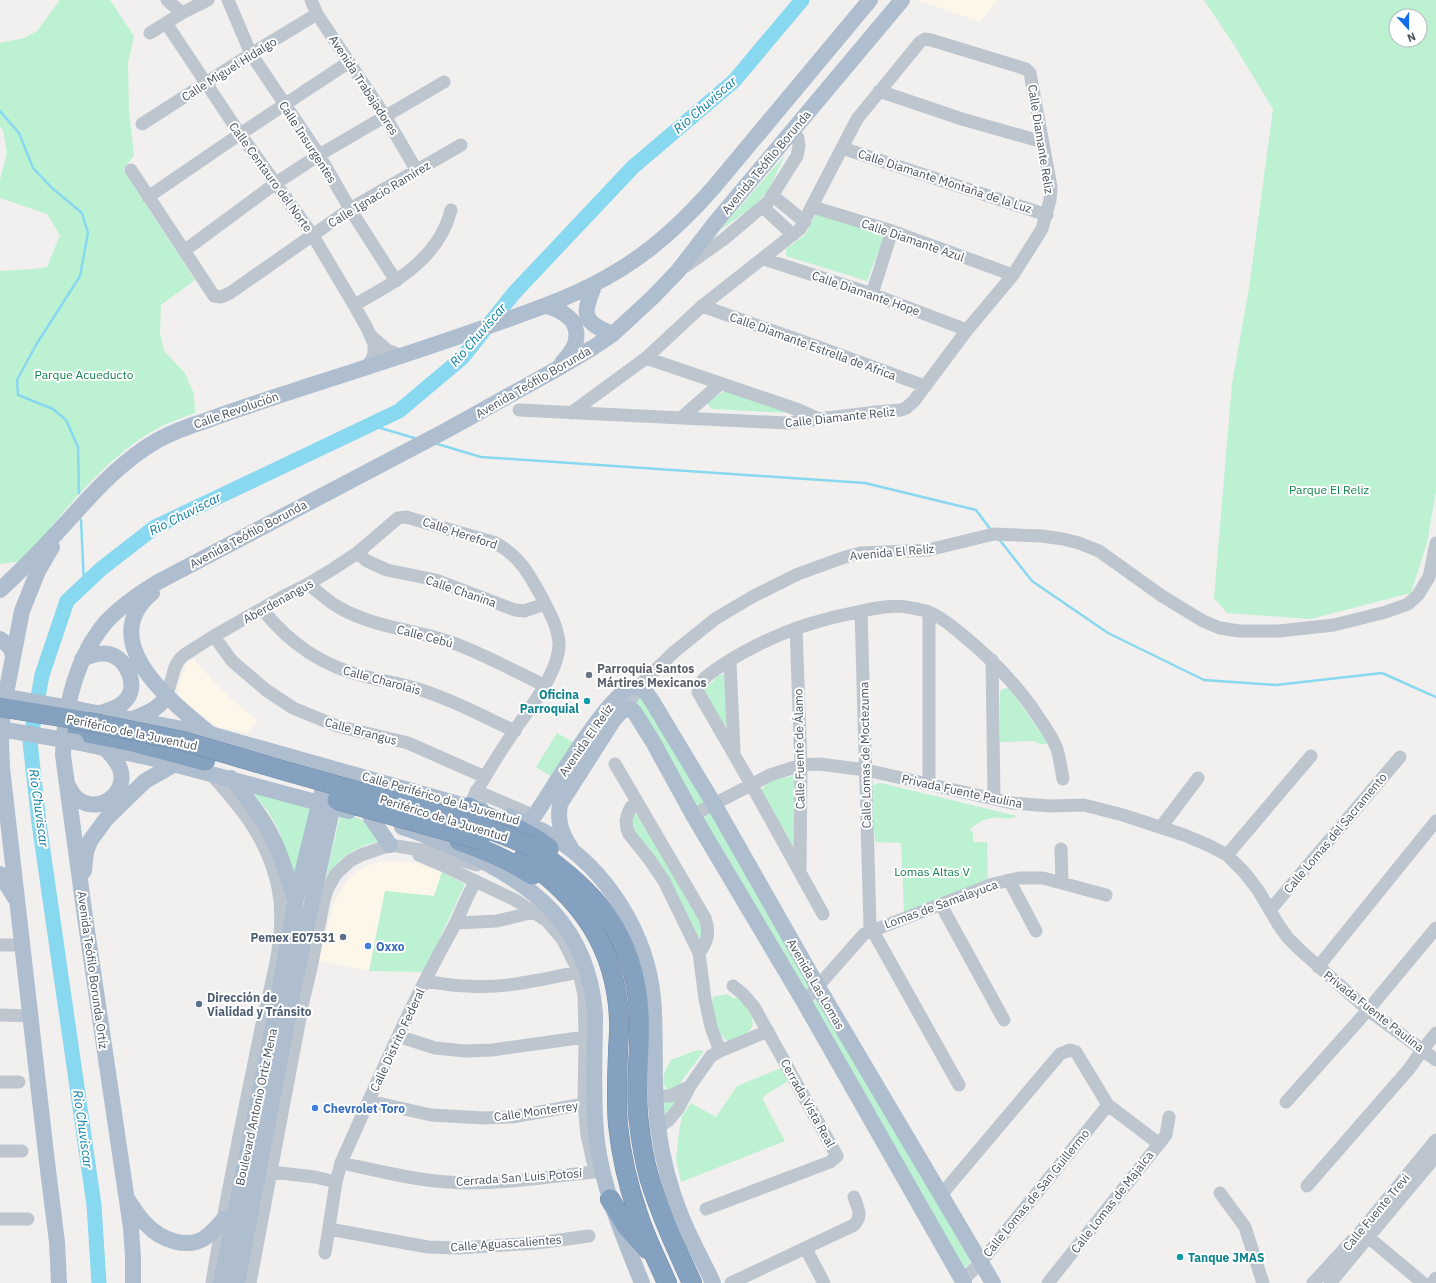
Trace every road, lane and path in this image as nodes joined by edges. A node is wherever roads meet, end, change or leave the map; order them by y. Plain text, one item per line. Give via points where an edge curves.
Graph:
1 (167, 0) edge
2 (208, 0) edge
3 (228, 0) edge
4 (311, 0) edge
5 (870, 0) edge
6 (902, 0) edge
7 (182, 13) junction
8 (317, 14) junction
9 (166, 24) junction
10 (150, 34) dead end
11 (251, 54) junction
12 (349, 62) junction
13 (444, 82) dead end
14 (206, 84) junction
15 (879, 91) junction
16 (284, 105) junction
17 (385, 116) junction
18 (142, 124) dead end
19 (763, 130) junction
20 (792, 131) junction
21 (240, 134) junction
22 (1043, 142) junction
23 (461, 144) dead end
24 (842, 148) junction
25 (319, 156) junction
26 (131, 170) dead end
27 (417, 170) junction
28 (276, 183) junction
29 (773, 196) junction
30 (148, 197) junction
31 (813, 206) junction
32 (763, 207) junction
33 (350, 209) junction
34 (451, 210) dead end
35 (1047, 215) junction
36 (805, 222) junction
37 (892, 231) junction
38 (312, 234) junction
39 (793, 235) junction
40 (184, 251) junction
41 (764, 259) junction
42 (678, 271) junction
43 (1013, 275) junction
44 (396, 281) junction
45 (595, 284) junction
46 (872, 294) junction
47 (354, 305) junction
48 (547, 306) junction
49 (702, 306) junction
50 (968, 330) junction
51 (370, 334) junction
52 (613, 334) junction
53 (434, 345) joint
54 (403, 356) junction
55 (646, 358) junction
56 (367, 368) junction
57 (555, 370) junction
58 (720, 384) junction
59 (925, 386) junction
60 (519, 410) dead end
61 (571, 413) junction
62 (681, 418) junction
63 (819, 419) junction
64 (404, 516) joint
65 (66, 523) junction
66 (1436, 543) edge
67 (357, 553) junction
68 (204, 558) junction
69 (308, 584) junction
70 (0, 590) edge
71 (545, 604) junction
72 (262, 609) junction
73 (861, 611) junction
74 (929, 612) junction
75 (796, 628) junction
76 (214, 636) junction
77 (0, 639) edge
78 (13, 655) junction
79 (82, 659) junction
80 (730, 660) junction
81 (992, 660) junction
82 (544, 686) junction
83 (638, 687) junction
84 (167, 695) junction
85 (0, 696) edge
86 (0, 707) edge
87 (626, 709) junction
88 (99, 714) junction
89 (0, 718) edge
90 (133, 719) junction
91 (0, 729) edge
92 (515, 731) junction
93 (210, 734) junction
94 (77, 736) junction
95 (106, 749) junction
96 (734, 754) junction
97 (1312, 756) dead end
98 (1400, 757) dead end
99 (175, 764) junction
100 (615, 764) dead end
101 (801, 765) junction
102 (208, 767) junction
103 (334, 768) junction
104 (1, 769) edge
105 (866, 770) junction
106 (231, 778) junction
107 (484, 778) junction
108 (1198, 778) dead end
109 (1063, 779) dead end
110 (66, 781) junction
111 (751, 784) junction
112 (929, 784) junction
113 (473, 799) junction
114 (994, 799) junction
115 (637, 803) junction
116 (326, 804) junction
117 (714, 804) junction
118 (693, 815) junction
119 (370, 818) junction
120 (532, 820) junction
121 (1436, 821) edge
122 (1161, 827) junction
123 (417, 831) junction
124 (390, 845) junction
125 (1061, 849) dead end
126 (527, 852) junction
127 (1227, 855) junction
128 (578, 856) junction
129 (800, 871) junction
130 (506, 873) junction
131 (0, 874) edge
132 (1009, 880) junction
133 (476, 881) junction
134 (1062, 882) junction
135 (588, 891) junction
136 (1106, 895) dead end
137 (18, 902) junction
138 (295, 903) junction
139 (942, 905) junction
140 (580, 908) junction
141 (1270, 910) junction
142 (534, 912) junction
143 (823, 914) dead end
144 (85, 917) junction
145 (456, 923) junction
146 (1436, 928) edge
147 (871, 930) junction
148 (1036, 931) dead end
149 (0, 945) edge
150 (23, 946) junction
151 (699, 953) junction
152 (1318, 967) junction
153 (579, 972) junction
154 (425, 981) junction
155 (733, 986) dead end
156 (818, 987) junction
157 (804, 1002) junction
158 (1368, 1010) junction
159 (0, 1015) edge
160 (31, 1016) junction
161 (1004, 1020) dead end
162 (768, 1031) junction
163 (1436, 1034) edge
164 (398, 1036) junction
165 (585, 1037) junction
166 (1423, 1049) junction
167 (720, 1051) junction
168 (1436, 1060) edge
169 (285, 1066) junction
170 (0, 1082) edge
171 (19, 1082) dead end
172 (959, 1085) dead end
173 (690, 1086) junction
174 (655, 1096) junction
175 (369, 1101) junction
176 (1286, 1102) dead end
177 (584, 1104) junction
178 (1108, 1105) junction
179 (1169, 1117) dead end
180 (658, 1128) junction
181 (1436, 1140) edge
182 (1158, 1143) junction
183 (0, 1151) edge
184 (22, 1151) dead end
185 (1436, 1156) edge
186 (342, 1163) junction
187 (265, 1171) junction
188 (602, 1171) junction
189 (336, 1182) junction
190 (1307, 1186) dead end
191 (1220, 1192) dead end
192 (941, 1195) junction
193 (126, 1196) junction
194 (854, 1197) dead end
195 (610, 1199) junction
196 (706, 1210) dead end
197 (0, 1219) edge
198 (28, 1219) dead end
199 (224, 1219) junction
200 (329, 1229) junction
201 (1364, 1234) junction
202 (589, 1236) dead end
203 (806, 1249) junction
204 (325, 1253) dead end
205 (981, 1262) junction
206 (658, 1263) junction
207 (1436, 1278) edge
208 (964, 1281) edge
209 (59, 1283) edge
210 (134, 1283) edge
211 (212, 1283) edge
212 (221, 1283) edge
213 (236, 1283) edge
214 (250, 1283) edge
215 (642, 1283) edge
216 (667, 1283) edge
217 (692, 1283) edge
218 (713, 1283) edge
219 (731, 1283) edge
220 (824, 1283) edge
221 (993, 1283) edge
222 (1048, 1283) edge
223 (1263, 1283) edge
224 (1314, 1283) edge
225 (1330, 1283) edge
226 (1423, 1283) edge
227 (1432, 1283) edge

1 - 7 street
2 - 7 street
3 - 11 street, Calle Insurgentes
4 - 8 street, Avenida Trabajadores
5 - 19 main road, Avenida Teófilo Borunda
6 - 20 main road, Avenida Teófilo Borunda
7 - 9 street
8 - 11 street, Calle Miguel Hidalgo
8 - 12 street, Avenida Trabajadores
9 - 10 street
9 - 14 street, Calle Centauro del Norte
11 - 14 street, Calle Miguel Hidalgo
11 - 16 street, Calle Insurgentes
12 - 16 street
12 - 17 street, Avenida Trabajadores
13 - 17 street
14 - 18 street, Calle Miguel Hidalgo
14 - 21 street, Calle Centauro del Norte
15 - 22 street
15 - 22 street, Calle Diamante Reliz via 925,39 1026,69 1030,73
15 - 24 street, Calle Diamante Reliz via 857,118
16 - 21 street
16 - 25 street, Calle Insurgentes
17 - 25 street
17 - 27 street, Avenida Trabajadores
19 - 20 main road
19 - 45 main road, Avenida Teófilo Borunda via 714,188 669,234 641,256
20 - 29 street via 798,138 797,156
20 - 42 main road, Avenida Teófilo Borunda
21 - 28 street, Calle Centauro del Norte
21 - 30 street
22 - 35 street, Calle Diamante Reliz via 1051,187
23 - 27 street, Calle Ignacio Ramírez
24 - 31 street, Calle Diamante Reliz
24 - 35 street, Calle Diamante Montaña de la Luz
25 - 28 street
25 - 33 street, Calle Insurgentes
26 - 30 street
27 - 33 street, Calle Ignacio Ramírez
28 - 38 street, Calle Centauro del Norte
28 - 40 street
29 - 32 street
29 - 36 street
30 - 40 street
31 - 36 street, Calle Diamante Reliz
31 - 37 street, Calle Diamante Azul
32 - 39 street
32 - 42 street via 724,239
33 - 38 street, Calle Ignacio Ramírez
33 - 44 street, Calle Insurgentes
34 - 44 street via 448,221 433,247
35 - 43 street, Calle Diamante Reliz via 1042,229
36 - 39 street, Calle Diamante Reliz
37 - 43 street, Calle Diamante Azul
37 - 46 street
38 - 40 street, Calle Ignacio Ramírez via 230,293 218,297 214,296
38 - 47 street, Calle Centauro del Norte
39 - 41 street, Calle Diamante Reliz
41 - 46 street, Calle Diamante Hope
41 - 49 street, Calle Diamante Reliz
42 - 52 main road, Avenida Teófilo Borunda
43 - 50 street, Calle Diamante Reliz
44 - 47 street
45 - 48 main road, Avenida Teófilo Borunda
45 - 52 main road via 586,306 586,315 595,325
46 - 50 street, Calle Diamante Hope
47 - 51 street, Calle Centauro del Norte
48 - 53 main road, Avenida Teófilo Borunda
48 - 57 main road via 568,316 577,334 572,350
49 - 55 street, Calle Diamante Reliz
49 - 59 street, Calle Diamante Estrella de Africa
50 - 59 street, Calle Diamante Reliz
51 - 54 street, Calle Centauro del Norte via 387,350
51 - 56 street, Calle Centauro del Norte via 375,351
52 - 57 main road, Avenida Teófilo Borunda
53 - 54 main road, Calle Revolución
54 - 56 main road, Calle Revolución
55 - 58 street
55 - 61 street, Calle Diamante Reliz
56 - 65 main road, Calle Revolución via 224,413 158,440 113,474
57 - 68 main road, Avenida Teófilo Borunda
58 - 62 street
58 - 63 street
59 - 63 street, Calle Diamante Reliz via 914,401 901,410
60 - 61 street, Calle Diamante Reliz
61 - 62 street, Calle Diamante Reliz
62 - 63 street, Calle Diamante Reliz via 787,423
64 - 67 street, Aberdenangus via 396,519
64 - 71 street, Calle Hereford via 496,543 509,550 522,564
65 - 70 main road
65 - 78 main road via 31,588 22,611
66 - 83 street, Avenida El Relíz via 1429,577 1418,596 1408,604 1334,625 1279,631 1239,631 1220,628 1203,621 1162,596 1099,551 1079,542 1063,539 994,534 928,550 861,553 845,556 798,574 715,619 674,652
67 - 69 street, Aberdenangus
67 - 71 street, Calle Chanina via 367,561 387,570 436,580 515,610 524,611
68 - 79 main road, Avenida Teófilo Borunda via 158,582 124,605 97,633
68 - 84 main road via 158,588 141,603 134,614 132,631 137,657 145,672
69 - 72 street, Aberdenangus
69 - 82 street, Calle Cebú via 339,608 357,616 462,646
71 - 82 street, Calle Hereford via 559,642 552,672
72 - 76 street, Aberdenangus
72 - 92 street, Calle Charolais via 276,626 314,657 363,676 408,686 445,699
73 - 74 street via 895,606
73 - 75 street via 830,617
73 - 105 street, Calle Lomas de Moctezuma
74 - 81 street via 945,621
74 - 112 street
75 - 80 street
75 - 101 street, Calle Fuente de Álamo
76 - 84 street, Aberdenangus via 179,660
76 - 107 street, Calle Brangus via 232,661 266,690 293,708 337,726 408,743
77 - 78 main road via 10,647
78 - 104 main road via 3,709
79 - 88 main road via 98,654 110,655 125,665 131,677 132,684 127,700
79 - 110 main road, Avenida Teófilo Borunda Ortíz via 67,706 63,755
80 - 96 street
80 - 96 street via 705,678 698,692
81 - 109 street via 1012,681 1047,730 1057,750
81 - 114 street
82 - 92 street, Calle Hereford
83 - 87 street
83 - 117 main road, Avenida Las Lomas via 646,692 652,701
83 - 120 main road, Avenida El Relíz via 627,689 612,703 583,741
84 - 90 main road via 158,706
84 - 93 main road
85 - 88 main road, Calle Periférico de la Juventud, bridge
86 - 126 highway, Periférico de la Juventud, bridge via 183,741 474,824 511,838
87 - 118 main road, Avenida Las Lomas via 635,713
87 - 128 main road, Avenida El Relíz via 613,721 560,804 560,827
88 - 90 main road, Calle Periférico de la Juventud
89 - 94 highway, Periférico de la Juventud
90 - 93 main road, Calle Periférico de la Juventud
91 - 94 main road, Periférico de la Juventud, bridge
92 - 107 street, Calle Hereford
93 - 103 main road, Calle Periférico de la Juventud
94 - 95 main road
94 - 102 highway via 133,742
95 - 99 main road
95 - 110 main road via 117,762 121,772 120,784 114,797 104,803 91,805 78,800
96 - 111 street
97 - 127 street
98 - 141 street, Calle Lomas del Sacramento
99 - 102 main road
99 - 144 main road via 145,781 106,820 90,841 84,871
100 - 115 street
101 - 105 street, Privada Fuente Paulina via 824,764
101 - 111 street, Privada Fuente Paulina
101 - 129 street, Calle Fuente de Álamo
102 - 106 main road
102 - 126 highway, Periférico de la Juventud, bridge
102 - 199 street via 260,838 272,866 280,904 276,956
103 - 113 main road, Calle Periférico de la Juventud
103 - 116 main road, Boulevard Antonio Ortiz Mena
104 - 137 main road
105 - 112 street, Privada Fuente Paulina
105 - 147 street, Calle Lomas de Moctezuma via 868,899
106 - 116 main road
106 - 138 main road via 270,832
107 - 113 street, Calle Hereford
108 - 122 street
110 - 144 main road, Avenida Teófilo Borunda Ortíz
111 - 117 street, Privada Fuente Paulina
111 - 129 street
112 - 114 street, Privada Fuente Paulina
113 - 120 main road, Calle Periférico de la Juventud via 494,811
113 - 135 highway via 483,816 542,842 564,859 581,874
114 - 122 street, Privada Fuente Paulina via 1042,806 1084,805 1102,808
115 - 151 street via 705,918 706,944
115 - 151 street via 628,813 626,821 629,834 664,881
116 - 119 main road
116 - 138 main road, Boulevard Antonio Ortiz Mena
116 - 169 main road, Boulevard Antonio Ortiz Mena via 296,976
117 - 118 street, Privada Fuente Paulina
117 - 156 main road, Avenida Las Lomas
118 - 157 main road, Avenida Las Lomas
119 - 123 main road
119 - 124 main road
120 - 128 main road, Calle Periférico de la Juventud
121 - 152 street
122 - 127 street, Privada Fuente Paulina
123 - 130 main road
123 - 140 highway via 454,840 502,857
124 - 130 street via 435,852
124 - 133 street
124 - 169 street, Boulevard Antonio Ortiz Mena via 361,854 350,861 332,880 324,900 311,968
125 - 134 street
126 - 135 highway, Periférico de la Juventud via 556,863
126 - 140 highway, Periférico de la Juventud
127 - 141 street, Privada Fuente Paulina via 1244,872
128 - 174 main road, Calle Periférico de la Juventud via 606,884 621,906 650,972 656,1033
129 - 143 street
130 - 188 main road via 533,892 559,918 585,964 594,999 595,1118
131 - 137 main road
132 - 134 street, Lomas de Samalayuca via 1029,877
132 - 139 street, Lomas de Samalayuca
132 - 148 street
133 - 142 street via 505,894
133 - 145 street, Calle Distrito Federal
134 - 136 street, Lomas de Samalayuca
135 - 217 highway, Periférico de la Juventud via 621,937 636,985 639,1015 638,1121 642,1148 648,1176 660,1210
137 - 150 main road
138 - 212 main road, Boulevard Antonio Ortiz Mena via 273,1027
139 - 147 street, Lomas de Samalayuca
139 - 161 street
140 - 206 highway, Periférico de la Juventud via 600,939 616,990 619,1020 616,1100 623,1156 638,1215
141 - 152 street, Privada Fuente Paulina via 1288,938
142 - 145 street via 497,921
142 - 153 street via 547,921 564,940
144 - 193 main road, Avenida Teófilo Borunda Ortíz
145 - 154 street, Calle Distrito Federal
146 - 158 street
147 - 156 street, Lomas de Samalayuca via 860,937
147 - 172 street
149 - 150 street
150 - 160 main road
151 - 167 street via 706,1006
152 - 158 street, Privada Fuente Paulina
153 - 154 street via 496,986
153 - 165 street via 584,995
154 - 164 street, Calle Distrito Federal
155 - 162 street, Cerrada Vista Real via 754,1007
156 - 157 street, Lomas de Samalayuca
156 - 192 main road, Avenida Las Lomas
157 - 208 main road, Avenida Las Lomas
158 - 166 street, Privada Fuente Paulina
158 - 176 street
159 - 160 street
160 - 209 main road via 57,1242
162 - 167 street
162 - 196 street, Cerrada Vista Real via 837,1156 830,1162
163 - 166 street
164 - 165 street via 435,1048 465,1051 492,1050
164 - 175 street, Calle Distrito Federal
165 - 177 street
166 - 168 street, Privada Fuente Paulina
166 - 190 street via 1409,1069
167 - 173 street via 711,1056
169 - 187 main road, Boulevard Antonio Ortiz Mena
170 - 171 street
173 - 174 street via 670,1096
173 - 180 street via 674,1115
174 - 180 main road, Calle Periférico de la Juventud
175 - 177 street, Calle Monterrey via 431,1115 483,1118 512,1117
175 - 186 street, Calle Distrito Federal
177 - 188 street via 591,1156 595,1166
178 - 182 street
178 - 192 street via 1076,1052 1070,1050 1060,1054
178 - 205 street, Calle Lomas de San Guillermo
179 - 182 street, Calle Lomas de Majalca via 1166,1134
180 - 218 main road, Calle Periférico de la Juventud via 672,1190 682,1218
181 - 201 street, Calle Fuente Trevi
182 - 222 street, Calle Lomas de Majalca
183 - 184 street
185 - 201 street, Calle Fuente Trevi
186 - 188 street, Cerrada San Luis Potosí via 446,1182 477,1183
186 - 189 street, Calle Distrito Federal
187 - 189 street
187 - 213 main road, Boulevard Antonio Ortiz Mena
187 - 214 street, Boulevard Antonio Ortiz Mena
188 - 195 main road
189 - 200 street, Calle Distrito Federal
191 - 223 street via 1245,1227
192 - 205 main road, Avenida Las Lomas
193 - 199 main road via 148,1226 159,1235 175,1242 192,1243 205,1238
193 - 210 main road, Avenida Teófilo Borunda Ortíz via 133,1250
194 - 203 street via 860,1215 856,1222 851,1227
195 - 206 highway via 626,1226
195 - 215 main road
197 - 198 street
199 - 211 street
200 - 202 street, Calle Aguascalientes via 428,1247 458,1248 537,1243
200 - 204 street, Calle Distrito Federal
201 - 224 street, Calle Fuente Trevi
201 - 225 street, Calle Fuente Trevi
201 - 226 street
203 - 219 street
203 - 220 street
205 - 208 street, Calle Lomas de San Guillermo
205 - 221 main road, Avenida Las Lomas
206 - 216 highway, Periférico de la Juventud
207 - 227 street

